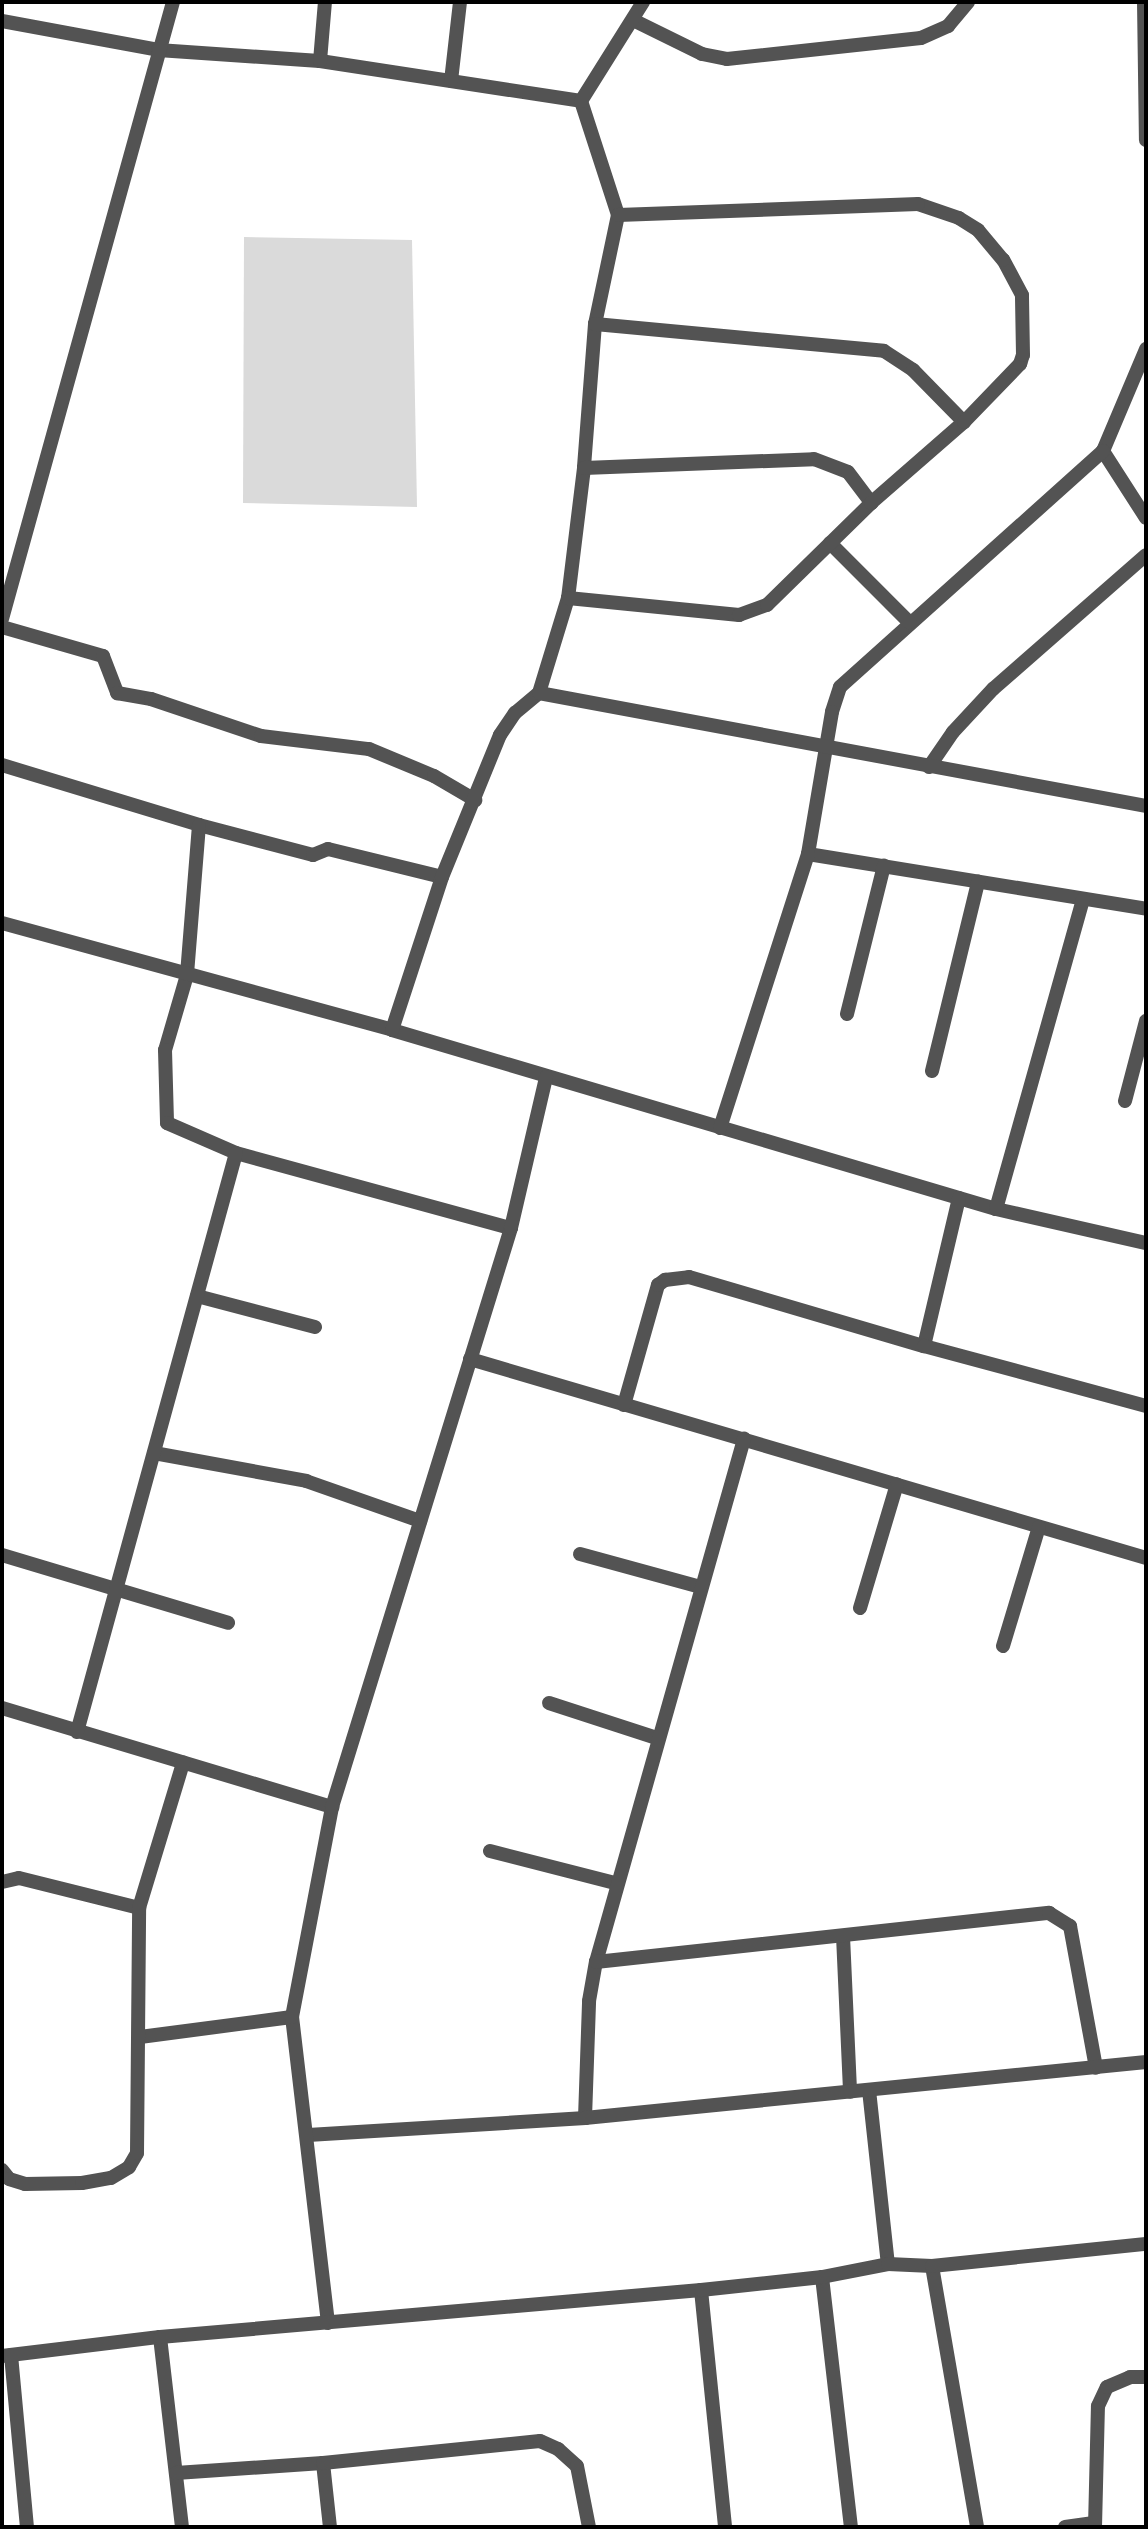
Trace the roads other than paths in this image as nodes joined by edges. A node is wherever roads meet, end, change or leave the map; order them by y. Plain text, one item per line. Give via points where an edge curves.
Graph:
1 (173, 2) edge
2 (325, 2) edge
3 (460, 2) edge
4 (643, 2) edge
5 (968, 2) edge
6 (1144, 2) edge
7 (633, 20) junction
8 (2, 21) edge
9 (158, 50) junction
10 (320, 61) junction
11 (451, 81) junction
12 (581, 101) junction
13 (1146, 140) edge
14 (618, 215) junction
15 (595, 324) junction
16 (1146, 349) edge
17 (964, 422) junction
18 (1103, 451) junction
19 (584, 468) junction
20 (871, 503) junction
21 (1146, 518) edge
22 (830, 543) junction
23 (1146, 555) edge
24 (568, 598) junction
25 (2, 619) edge
26 (909, 622) junction
27 (2, 627) edge
28 (539, 693) junction
29 (826, 748) junction
30 (2, 765) edge
31 (929, 767) junction
32 (475, 800) junction
33 (1146, 806) edge
34 (199, 825) junction
35 (808, 854) junction
36 (884, 866) junction
37 (442, 877) junction
38 (978, 882) junction
39 (1083, 899) junction
40 (1146, 909) edge
41 (2, 923) edge
42 (187, 975) junction
43 (847, 1014) dead end
44 (1146, 1021) edge
45 (392, 1030) junction
46 (932, 1071) dead end
47 (546, 1077) junction
48 (1125, 1101) dead end
49 (720, 1128) junction
50 (236, 1153) junction
51 (959, 1198) junction
52 (996, 1209) junction
53 (511, 1228) junction
54 (1146, 1243) edge
55 (197, 1296) junction
56 (315, 1327) dead end
57 (924, 1346) junction
58 (470, 1359) junction
59 (624, 1405) junction
60 (1146, 1406) edge
61 (744, 1439) junction
62 (154, 1453) junction
63 (897, 1484) junction
64 (420, 1521) junction
65 (1039, 1527) junction
66 (580, 1554) dead end
67 (2, 1555) edge
68 (1146, 1558) edge
69 (701, 1587) junction
70 (117, 1588) junction
71 (860, 1608) dead end
72 (228, 1623) dead end
73 (1003, 1646) dead end
74 (549, 1703) dead end
75 (2, 1708) edge
76 (77, 1732) junction
77 (657, 1738) junction
78 (183, 1763) junction
79 (332, 1807) junction
80 (490, 1851) dead end
81 (2, 1882) edge
82 (615, 1883) junction
83 (139, 1908) junction
84 (843, 1936) junction
85 (596, 1962) junction
86 (292, 2017) junction
87 (140, 2037) junction
88 (1146, 2062) edge
89 (1096, 2068) junction
90 (869, 2090) junction
91 (850, 2092) junction
92 (585, 2118) junction
93 (308, 2135) junction
94 (2, 2170) edge
95 (1146, 2244) edge
96 (888, 2264) junction
97 (932, 2266) junction
98 (822, 2277) junction
99 (701, 2290) junction
100 (328, 2323) junction
101 (160, 2337) junction
102 (6, 2355) edge
103 (1146, 2377) edge
104 (323, 2463) junction
105 (176, 2473) junction
106 (1095, 2525) edge
107 (27, 2527) edge
108 (182, 2527) edge
109 (330, 2527) edge
110 (589, 2527) edge
111 (725, 2527) edge
112 (851, 2527) edge
113 (977, 2527) edge
114 (1065, 2527) edge

1 - 9 street
2 - 10 street
3 - 11 street
4 - 7 street
5 - 7 street via 948,26 921,38 727,59 702,54
6 - 13 street
7 - 12 street
8 - 9 street
9 - 10 street
9 - 25 street
10 - 11 street
11 - 12 street
12 - 14 street
14 - 15 street
14 - 17 street via 918,204 959,218 978,230 1015,282 1022,295 1026,337 1020,364
15 - 17 street via 884,351 913,370
15 - 19 street
16 - 18 street
17 - 20 street
18 - 21 street
18 - 26 street
19 - 20 street via 814,459 848,472
19 - 24 street
20 - 22 street
22 - 24 street via 754,612 739,615
22 - 26 street
23 - 31 street via 993,689
24 - 28 street
26 - 29 street via 840,687
27 - 32 street via 103,656 117,693 261,736 369,749
28 - 29 street
28 - 32 street via 500,735
29 - 31 street
29 - 35 street
30 - 34 street
31 - 33 street
32 - 37 street
34 - 37 street via 313,855 328,849
34 - 42 street
35 - 36 street
35 - 49 street
36 - 38 street
36 - 43 street
37 - 45 street
38 - 39 street
38 - 46 street
39 - 40 street
39 - 52 street
41 - 42 street
42 - 45 street
42 - 50 street via 165,1050 167,1123
44 - 48 street
45 - 47 street
47 - 49 street
47 - 53 street
49 - 51 street
50 - 53 street
50 - 55 street
51 - 52 street
51 - 57 street
52 - 54 street
53 - 58 street
55 - 56 street
55 - 62 street
57 - 59 street via 675,1277 658,1285
57 - 60 street
58 - 59 street
58 - 64 street
59 - 61 street
61 - 63 street
61 - 69 street
62 - 64 street via 306,1481
62 - 70 street
63 - 65 street
63 - 71 street
64 - 79 street
65 - 68 street
65 - 73 street
66 - 69 street
67 - 70 street
69 - 77 street
70 - 72 street
70 - 76 street
74 - 77 street
75 - 76 street
76 - 78 street
77 - 82 street
78 - 79 street
78 - 83 street
79 - 86 street
80 - 82 street
81 - 83 street via 19,1878
82 - 85 street
83 - 87 street
84 - 85 street
84 - 89 street via 1049,1913 1059,1918 1070,1926
84 - 91 street
85 - 92 street via 589,2001
86 - 87 street
86 - 93 street
87 - 94 street via 137,2153 129,2167 111,2178 68,2184 25,2184 9,2179
88 - 89 street
89 - 90 street
90 - 91 street
90 - 96 street
91 - 92 street
92 - 93 street
93 - 100 street
95 - 97 street
96 - 97 street
96 - 98 street
97 - 113 street
98 - 99 street
98 - 112 street
99 - 100 street
99 - 111 street
100 - 101 street
101 - 102 street
101 - 105 street
102 - 107 street
103 - 106 street via 1107,2387 1098,2406
104 - 105 street
104 - 109 street
104 - 110 street via 540,2441 577,2466
105 - 108 street
106 - 114 street

